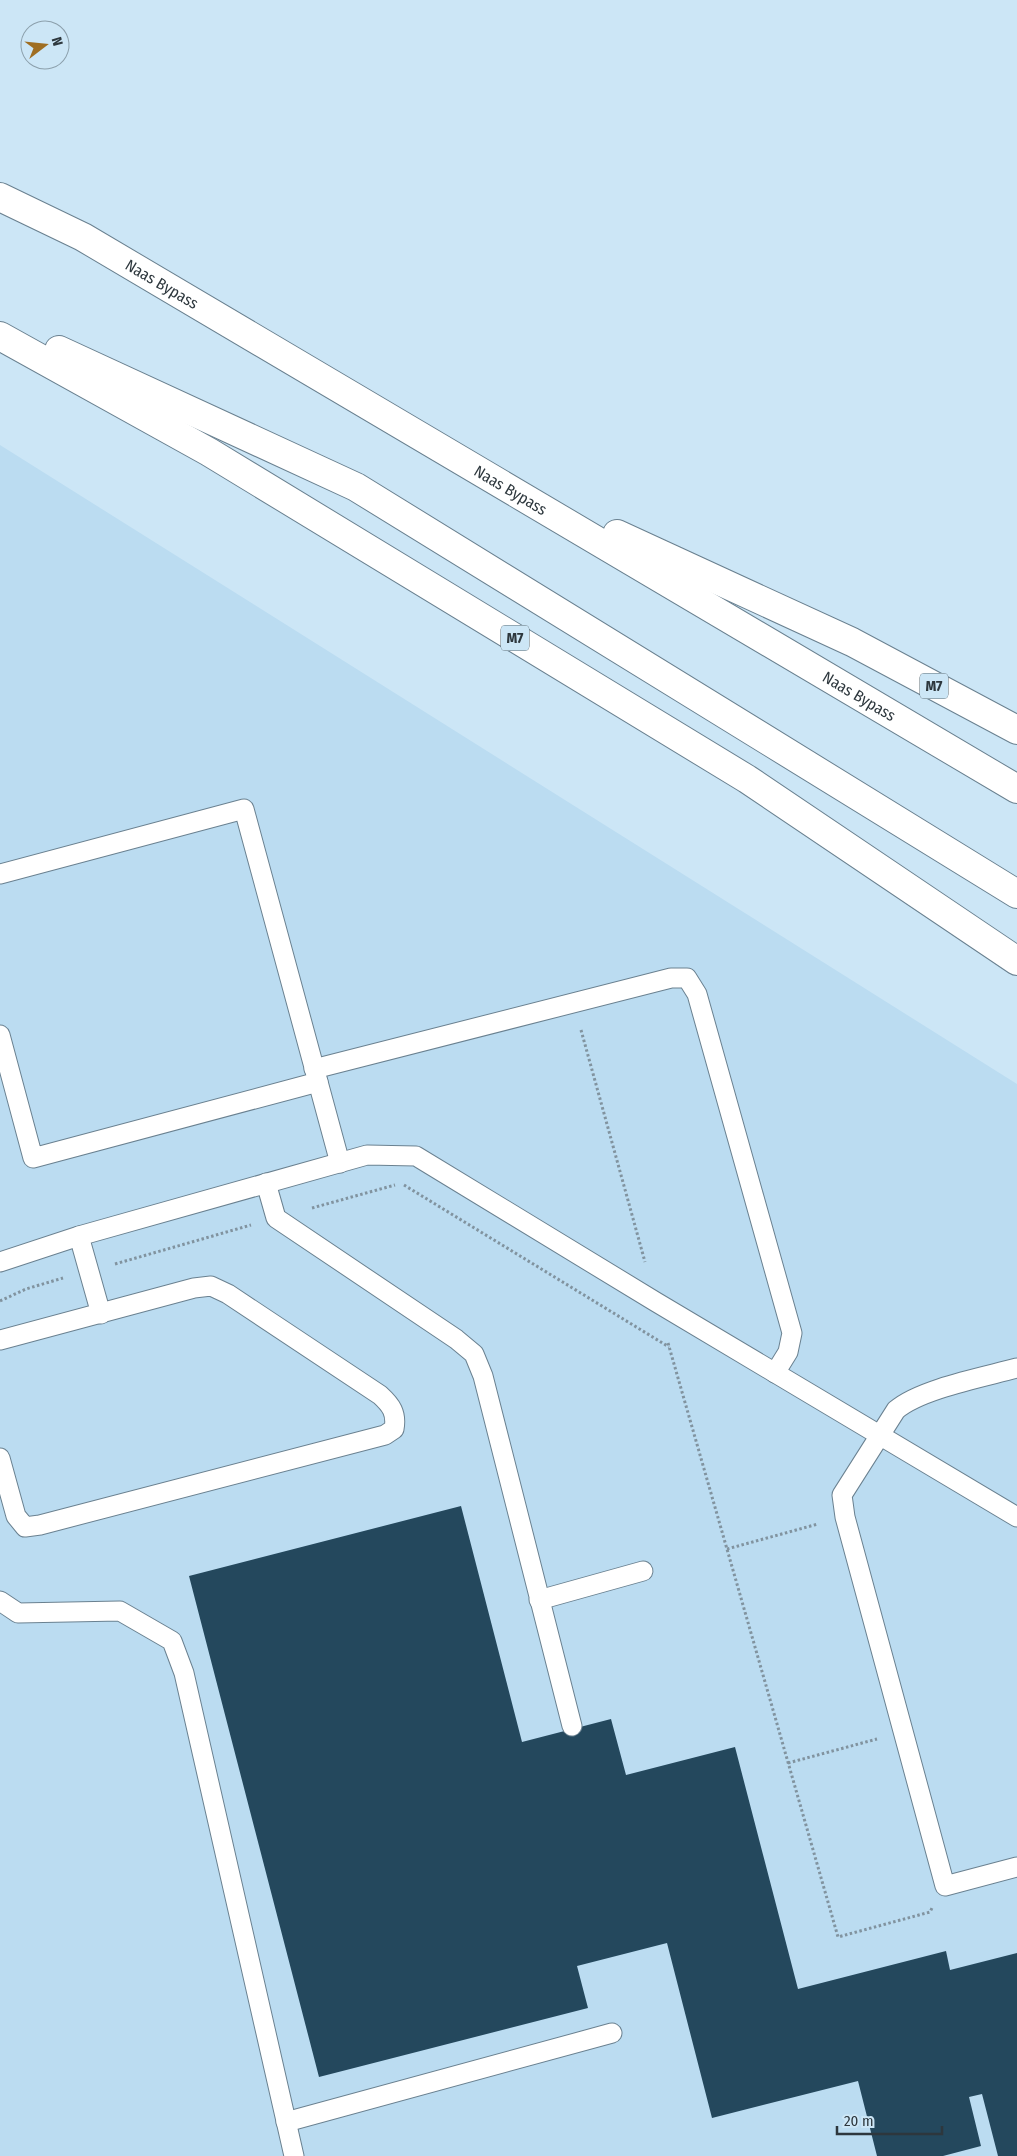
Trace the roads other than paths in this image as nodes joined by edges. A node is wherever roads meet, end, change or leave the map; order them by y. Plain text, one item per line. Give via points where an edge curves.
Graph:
1 (0, 197) edge
2 (0, 323) edge
3 (0, 336) edge
4 (480, 471) junction
5 (1017, 730) edge
6 (1017, 789) edge
7 (0, 874) edge
8 (1017, 894) edge
9 (1017, 960) edge
10 (0, 1035) edge
11 (316, 1076) junction
12 (340, 1163) junction
13 (266, 1183) junction
14 (79, 1236) junction
15 (0, 1262) edge
16 (102, 1314) junction
17 (0, 1340) edge
18 (1017, 1368) edge
19 (775, 1373) junction
20 (880, 1436) junction
21 (0, 1458) edge
22 (1017, 1517) edge
23 (643, 1571) dead end
24 (540, 1600) junction
25 (0, 1601) edge
26 (572, 1726) dead end
27 (1017, 1867) edge
28 (612, 2033) dead end
29 (286, 2122) junction
30 (294, 2156) edge

1 - 4 highway, Naas Bypass / M7 via 83,236
2 - 8 highway via 356,487
3 - 9 highway, M7 via 208,452 747,779
4 - 5 highway, M7 via 852,642
4 - 6 highway, Naas Bypass / M7
7 - 11 lane via 244,809
10 - 11 lane via 33,1158
11 - 12 lane
11 - 19 lane via 573,1003 671,978 687,978 697,994 792,1332 788,1352
12 - 13 lane
12 - 19 lane via 367,1155 416,1156
13 - 14 lane
13 - 24 lane via 276,1218 474,1354
14 - 15 lane
14 - 16 lane
16 - 17 lane
16 - 21 lane via 211,1286 380,1395 391,1405 396,1419 394,1429 385,1435 25,1527 16,1516
18 - 20 lane via 918,1396 896,1410
19 - 20 lane
20 - 22 lane
20 - 27 lane via 842,1496 944,1886
23 - 24 lane
24 - 26 lane
25 - 29 lane via 18,1612 120,1611 172,1641 184,1673
28 - 29 lane
29 - 30 lane

